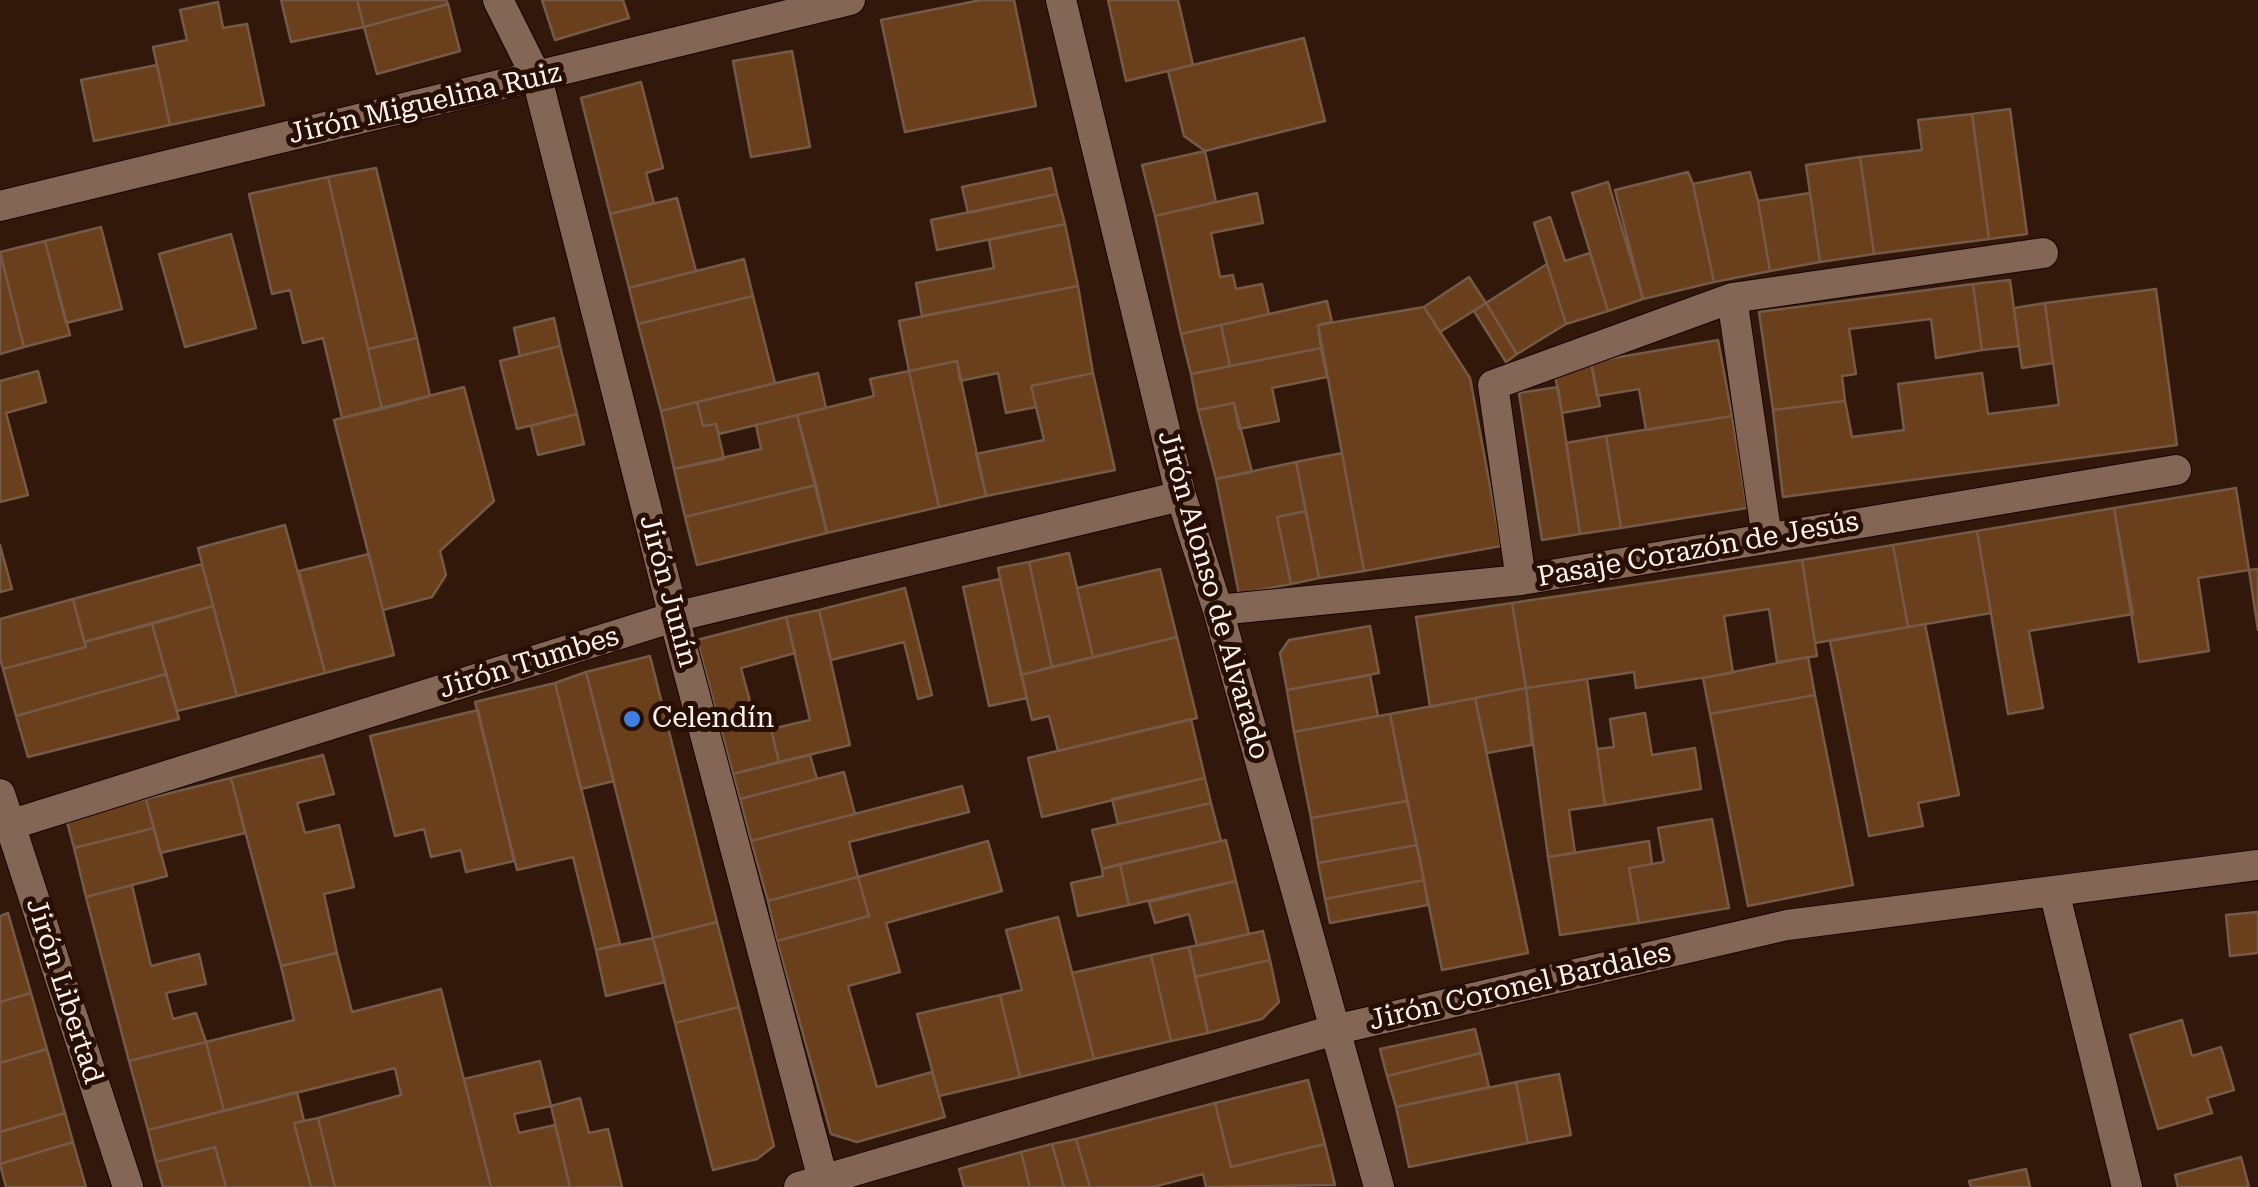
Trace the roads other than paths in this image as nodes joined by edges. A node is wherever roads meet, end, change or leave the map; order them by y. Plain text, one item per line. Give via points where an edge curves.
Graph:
1 (498, 0) edge
2 (850, 0) edge
3 (1061, 0) edge
4 (536, 78) junction
5 (0, 206) edge
6 (2043, 253) dead end
7 (1732, 298) junction
8 (2176, 470) dead end
9 (1181, 496) junction
10 (1766, 538) junction
11 (1521, 580) junction
12 (1218, 610) junction
13 (674, 617) junction
14 (0, 794) edge
15 (5, 826) edge
16 (2258, 865) edge
17 (2054, 891) junction
18 (1334, 1030) junction
19 (816, 1185) edge
20 (128, 1187) edge
21 (1378, 1187) edge
22 (2127, 1187) edge

1 - 4 street, Jirón Junín
2 - 4 street, Jirón Miguelina Ruiz
3 - 9 street, Jirón Alonso de Alvarado
4 - 5 street, Jirón Miguelina Ruiz
4 - 13 street, Jirón Junín
6 - 7 street
7 - 10 street
7 - 11 street via 1493,385
8 - 10 street, Pasaje Corazón de Jesús
9 - 12 street, Jirón Alonso de Alvarado
9 - 13 street, Jirón Tumbes
10 - 11 street, Pasaje Corazón de Jesús
11 - 12 street, Pasaje Corazón de Jesús
12 - 18 street, Jirón Alonso de Alvarado
13 - 15 street, Jirón Tumbes
13 - 19 street, Jirón Junín
14 - 15 street, Jirón Libertad
15 - 20 street, Jirón Libertad
16 - 17 street, Jirón Coronel Bardales
17 - 18 street, Jirón Coronel Bardales via 1787,925
17 - 22 street
18 - 19 street, Jirón Coronel Bardales
18 - 21 street, Jirón Alonso de Alvarado

